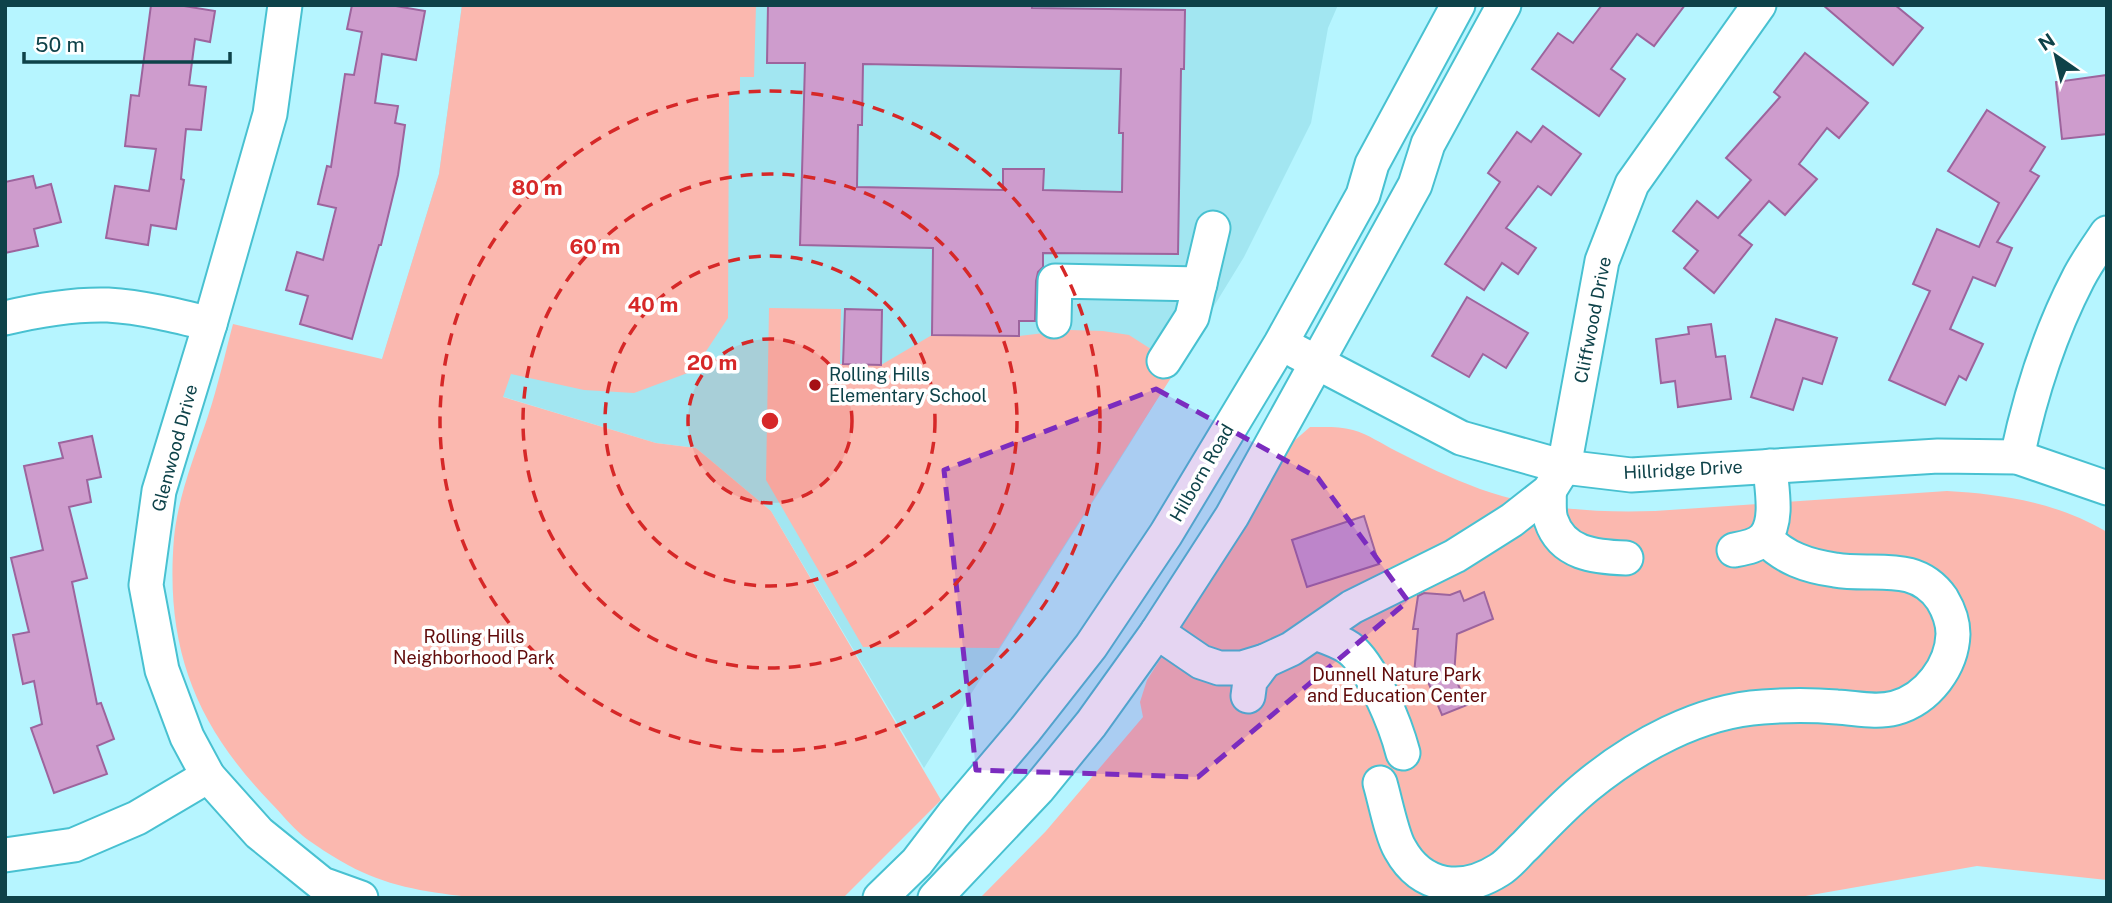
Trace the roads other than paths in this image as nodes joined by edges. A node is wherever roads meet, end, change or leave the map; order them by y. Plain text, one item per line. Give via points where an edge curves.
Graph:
1 (285, 5) edge
2 (1458, 5) edge
3 (1504, 5) edge
4 (1759, 5) edge
5 (1213, 228) dead end
6 (2107, 233) edge
7 (1200, 284) junction
8 (5, 318) edge
9 (1054, 321) dead end
10 (211, 324) junction
11 (1281, 343) junction
12 (1164, 361) dead end
13 (1315, 362) junction
14 (2017, 457) junction
15 (1770, 466) junction
16 (1557, 479) junction
17 (2107, 488) edge
18 (1765, 538) junction
19 (1734, 550) dead end
20 (1626, 558) dead end
21 (1157, 632) junction
22 (1315, 633) junction
23 (1265, 661) junction
24 (1248, 695) dead end
25 (1403, 753) dead end
26 (208, 776) junction
27 (1380, 783) dead end
28 (5, 855) edge
29 (361, 898) edge
30 (880, 898) edge
31 (935, 898) edge

1 - 10 street, Glenwood Drive via 270,114
2 - 11 street, Hilborn Road via 1372,164 1363,195
3 - 13 street via 1428,144 1415,185
4 - 16 street, Cliffwood Drive via 1632,184 1602,261
5 - 7 street
6 - 14 street via 2078,277 2048,347
7 - 9 street via 1055,281
7 - 12 street via 1192,317
8 - 10 street via 39,309 108,305
10 - 26 street, Glenwood Drive via 159,491 146,585 162,670 187,737
11 - 13 street, Hillridge Drive
11 - 30 street, Hilborn Road via 1166,534 1091,646 917,862
13 - 16 street, Hillridge Drive via 1461,438
13 - 21 street via 1232,516
14 - 15 street, Hillridge Drive via 1938,456
14 - 17 street, Hillridge Drive
15 - 16 street, Hillridge Drive
15 - 18 street via 1772,522
16 - 20 street, Cliffwood Drive via 1550,518 1563,541 1578,552
16 - 22 street via 1512,520 1455,556 1353,607
18 - 19 street
18 - 27 street via 1788,558 1813,566 1910,575 1933,586 1948,608 1953,631 1950,655 1941,674 1918,697 1895,708 1754,708 1708,718 1664,736 1588,785 1502,869 1457,886 1431,880 1412,866 1399,848
21 - 23 street via 1200,662 1219,668
21 - 31 street via 1038,789
22 - 23 street
22 - 25 street via 1350,648 1365,665
23 - 24 street via 1250,681
26 - 28 street via 137,818 74,845
26 - 29 street, Glenwood Drive via 259,833 322,884

